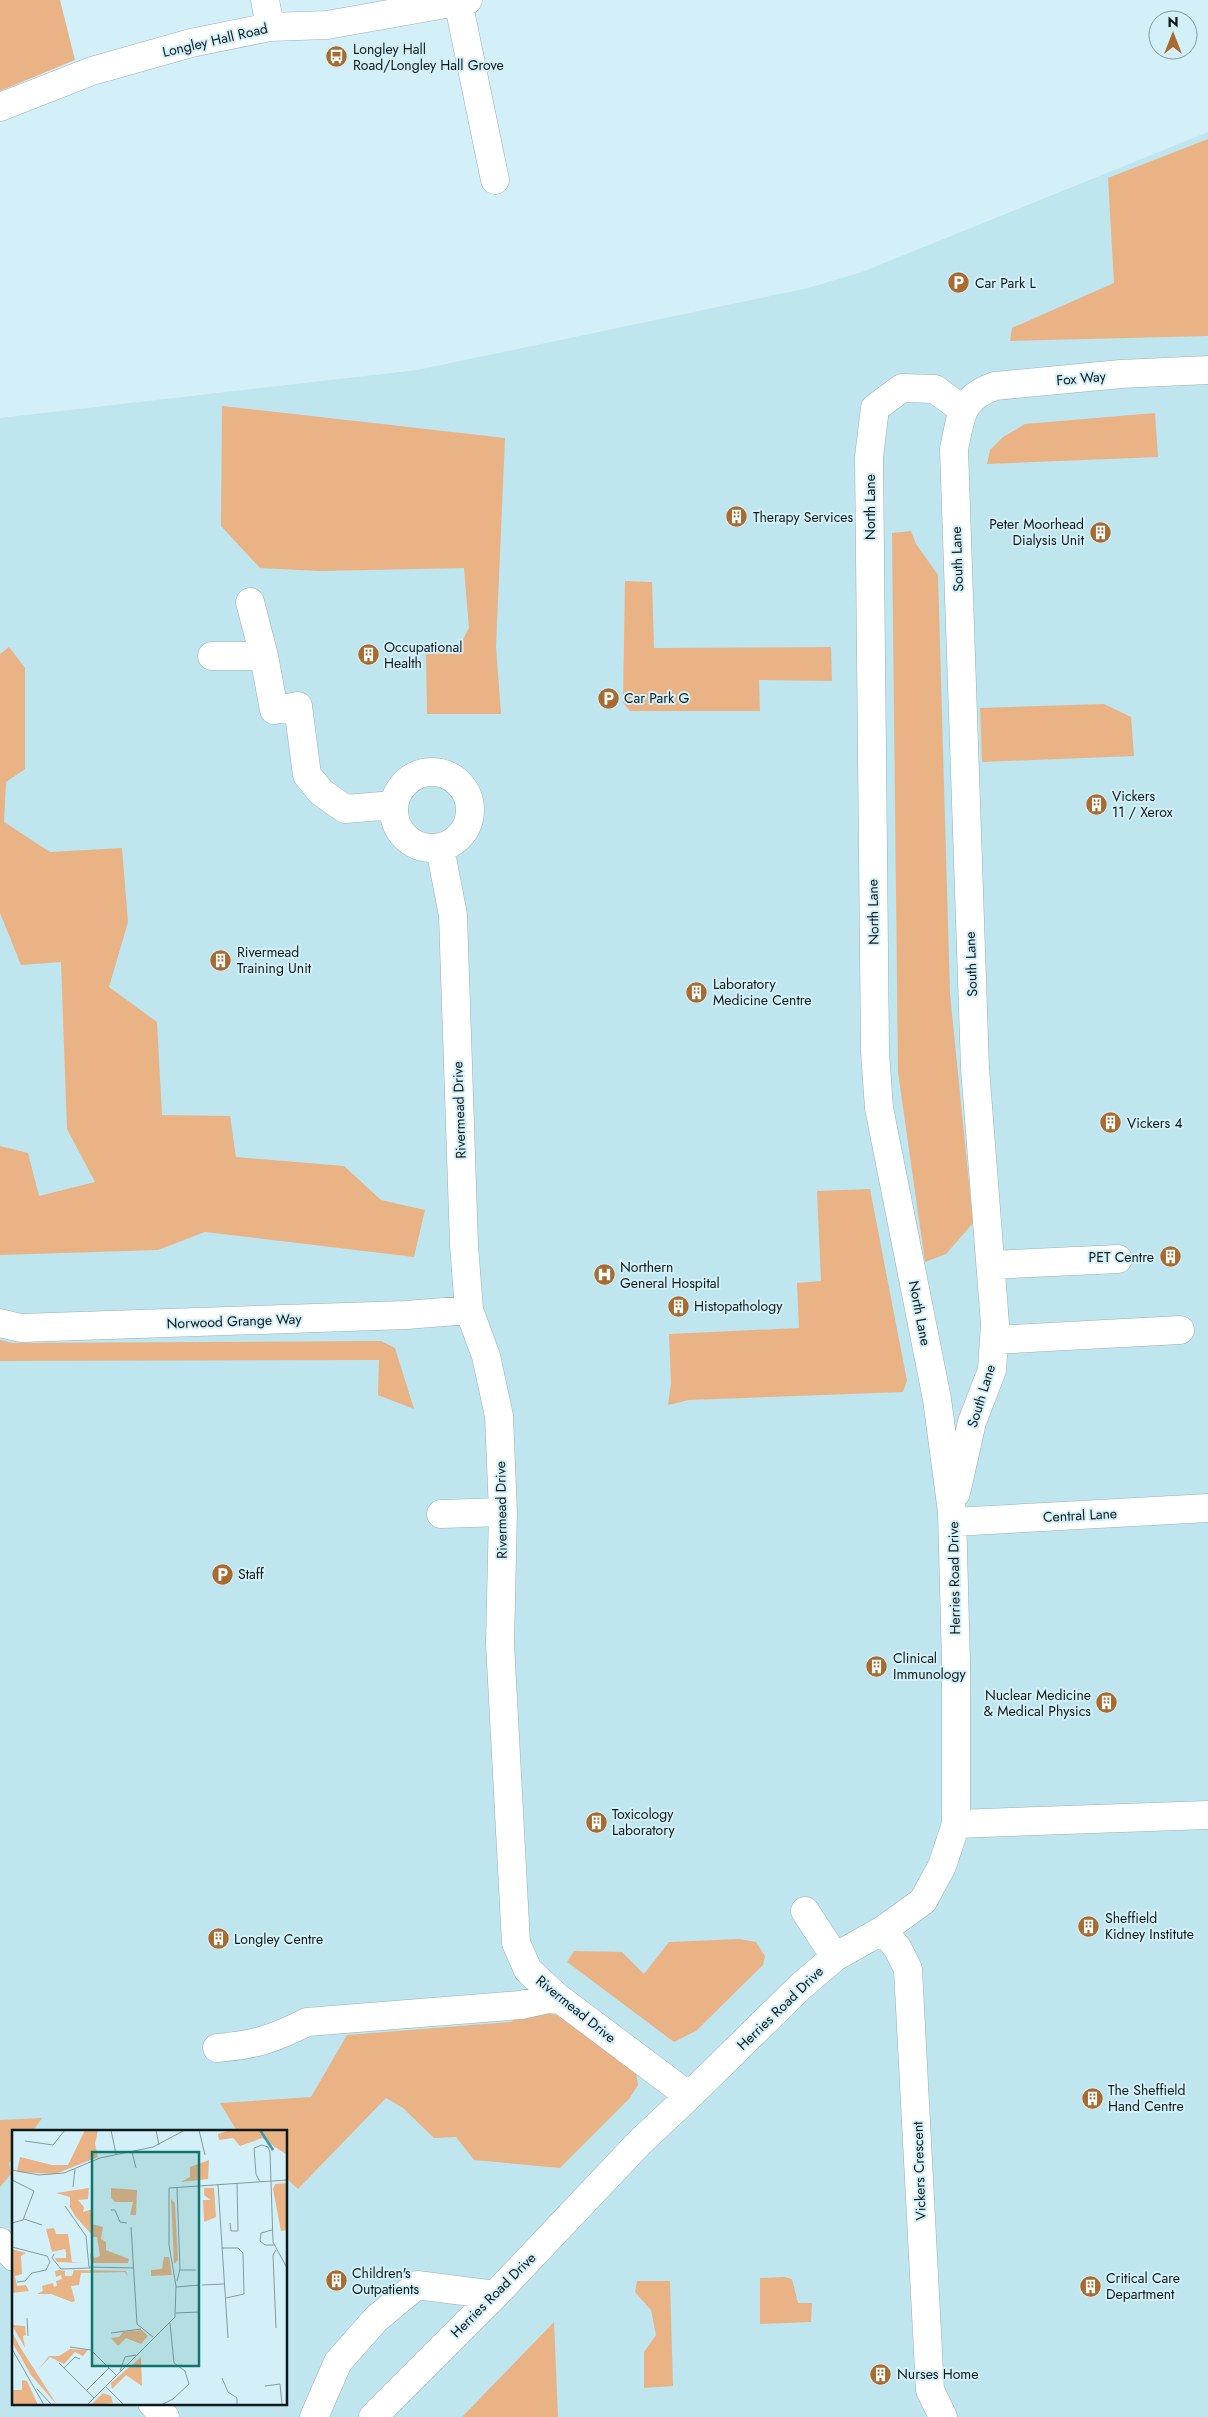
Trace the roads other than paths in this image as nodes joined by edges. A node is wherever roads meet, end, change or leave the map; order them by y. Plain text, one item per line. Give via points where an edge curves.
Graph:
1 (265, 0) edge
2 (463, 0) edge
3 (270, 27) junction
4 (0, 107) edge
5 (495, 180) dead end
6 (1208, 370) edge
7 (963, 410) junction
8 (250, 602) dead end
9 (212, 656) dead end
10 (264, 656) junction
11 (394, 805) junction
12 (440, 848) junction
13 (1118, 1259) dead end
14 (991, 1265) junction
15 (469, 1310) junction
16 (0, 1323) edge
17 (1180, 1330) dead end
18 (994, 1340) junction
19 (1208, 1508) edge
20 (503, 1512) junction
21 (441, 1514) dead end
22 (952, 1517) junction
23 (1208, 1815) edge
24 (956, 1824) junction
25 (804, 1911) dead end
26 (883, 1930) junction
27 (835, 1957) junction
28 (557, 1997) junction
29 (217, 2048) dead end
30 (689, 2096) junction
31 (0, 2242) edge
32 (12, 2255) edge
33 (495, 2295) junction
34 (153, 2404) edge
35 (165, 2417) edge
36 (314, 2417) edge
37 (373, 2417) edge
38 (944, 2417) edge

1 - 3 street
2 - 3 street, Longley Hall Road via 327,25
2 - 5 street
3 - 4 street, Longley Hall Road via 190,43 92,71
6 - 7 street, Fox Way via 1121,374 995,386 979,392
7 - 14 street, South Lane via 954,449 974,1068
7 - 22 street, North Lane via 935,389 902,388 875,408 869,457 875,1052 879,1108 937,1399
8 - 10 street
9 - 10 street
10 - 11 street via 274,710 298,706 307,775 321,792 345,809
11 - 12 street via 400,833 415,845
11 - 12 street via 398,792 410,778 423,773 446,774 458,783 468,800 469,820 452,843
12 - 15 street, Rivermead Drive via 452,914
13 - 14 street
14 - 18 street, South Lane
15 - 16 street, Norwood Grange Way via 406,1315 31,1327
15 - 20 street, Rivermead Drive via 486,1356 499,1416
17 - 18 street
18 - 22 street, South Lane via 992,1370 972,1422
19 - 22 street, Central Lane
20 - 21 street
20 - 28 street, Rivermead Drive via 500,1643 516,1943 528,1970
22 - 24 street, Herries Road Drive
23 - 24 street
24 - 26 street, Herries Road Drive via 942,1866 923,1901
25 - 27 street
26 - 27 street, Herries Road Drive
26 - 38 street, Vickers Crescent via 908,1969 930,2390
27 - 30 street, Herries Road Drive
28 - 29 street via 521,2005 307,2022 248,2046
28 - 30 street, Rivermead Drive
30 - 33 street, Herries Road Drive via 640,2142
31 - 32 street
33 - 36 street via 417,2285 376,2319 338,2362
33 - 37 street, Herries Road Drive
34 - 35 street

